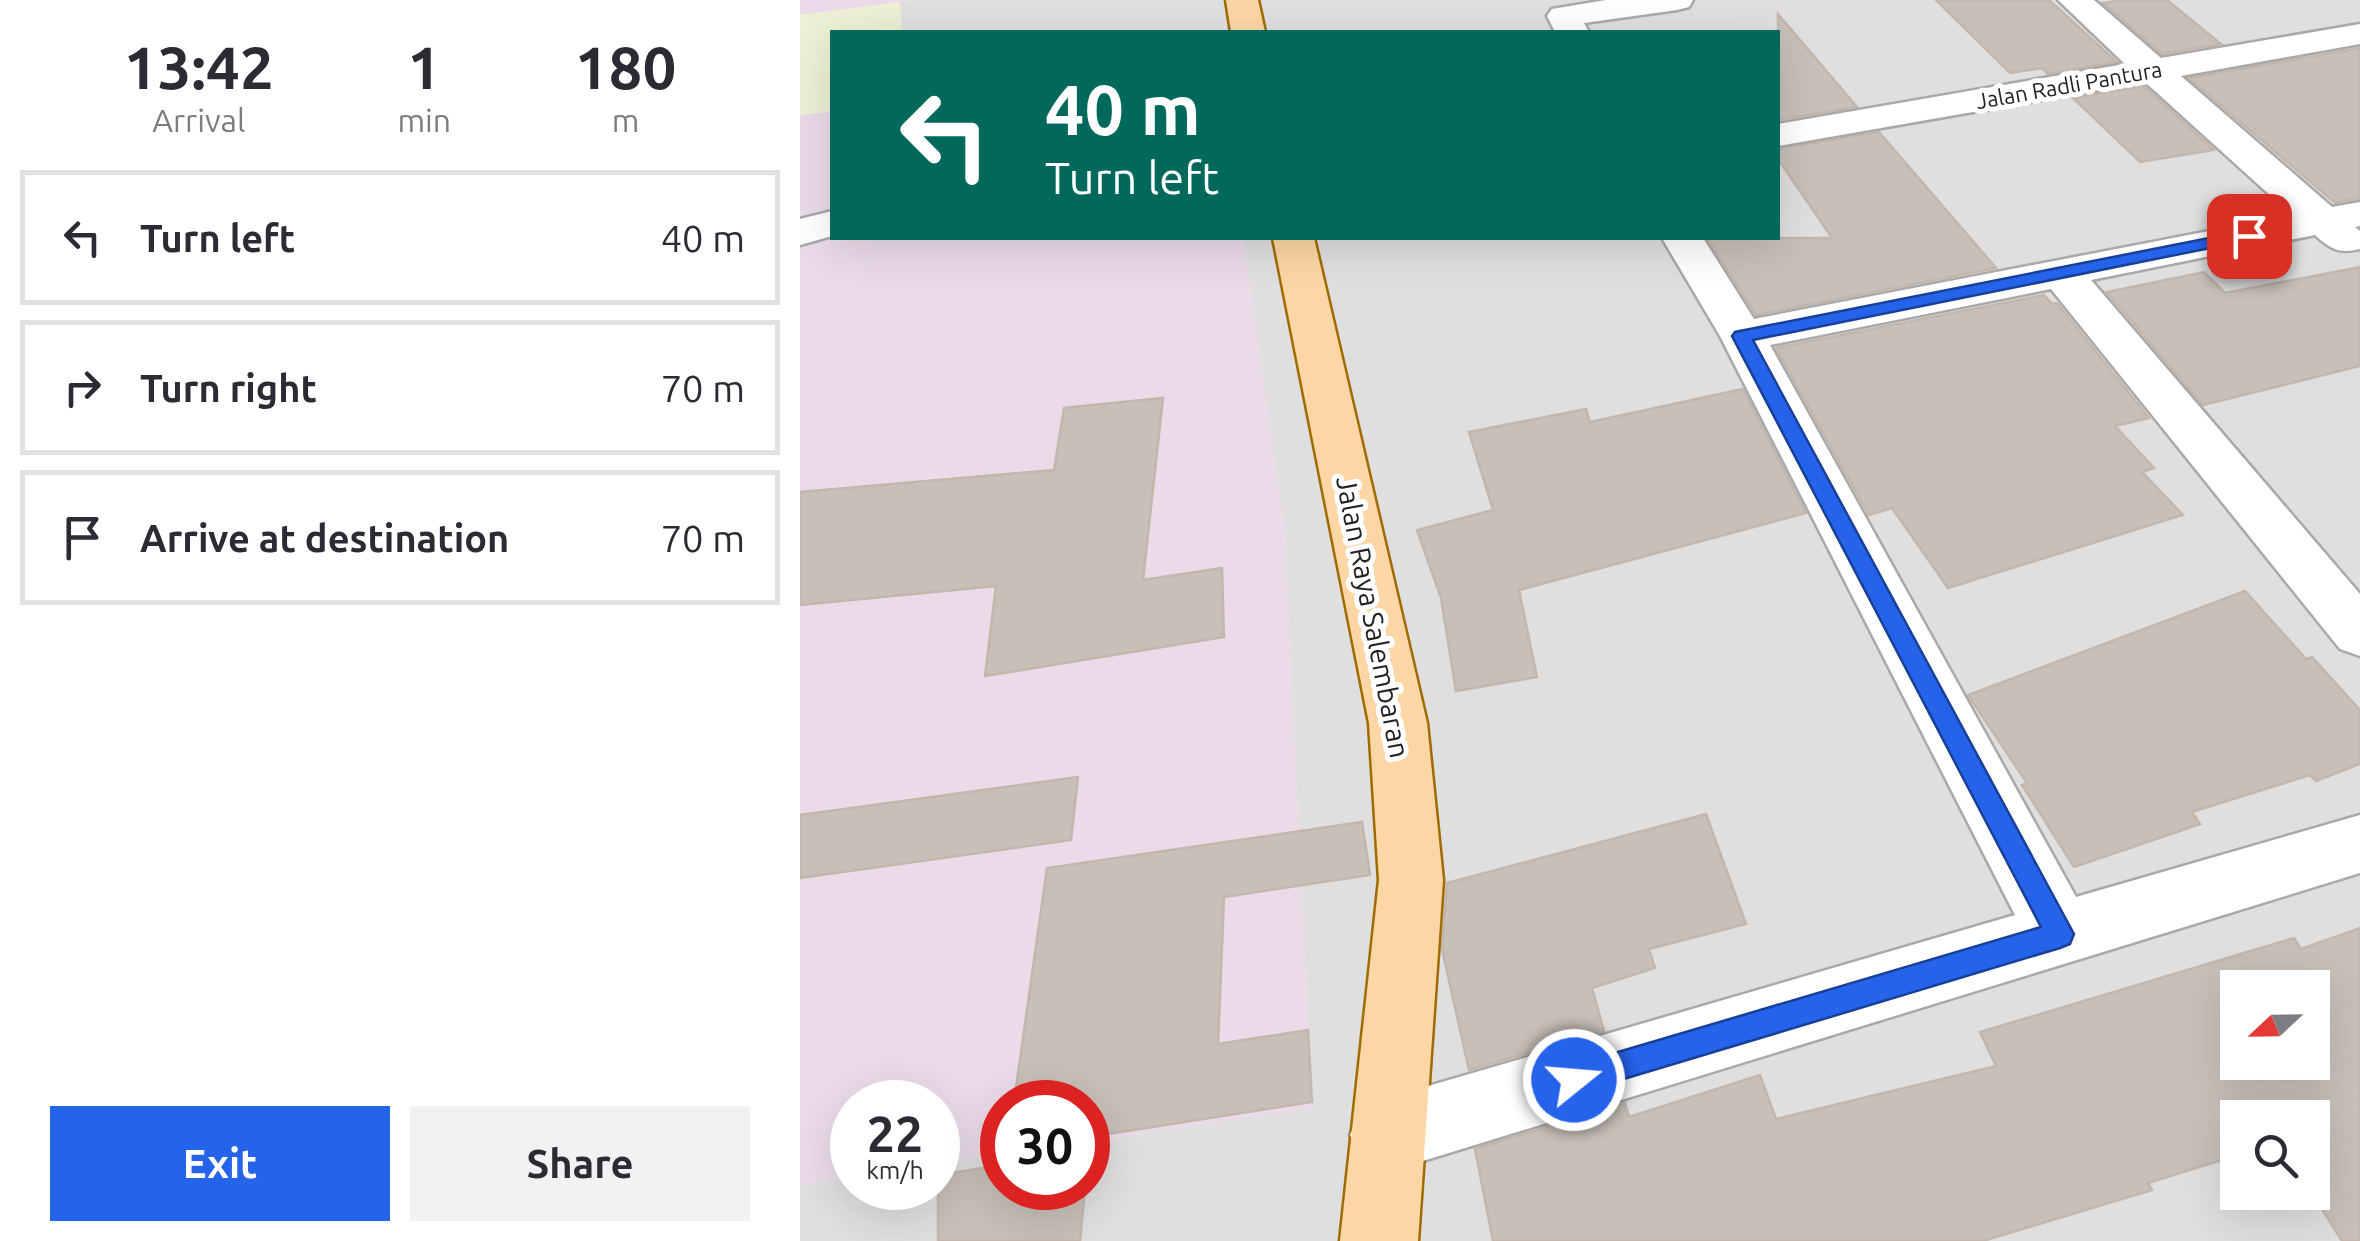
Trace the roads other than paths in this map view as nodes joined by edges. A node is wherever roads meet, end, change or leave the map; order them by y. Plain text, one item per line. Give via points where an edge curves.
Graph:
1 (1242, 0) edge
2 (1676, 0) edge
3 (2074, 0) edge
4 (1563, 16) edge
5 (1248, 30) edge
6 (2360, 34) edge
7 (2154, 70) junction
8 (1780, 134) edge
9 (2342, 218) edge
10 (830, 224) edge
11 (800, 232) edge
12 (1293, 240) edge
13 (1684, 240) edge
14 (2360, 253) edge
15 (2060, 271) junction
16 (1742, 336) junction
17 (2360, 633) edge
18 (2360, 844) edge
19 (2060, 934) junction
20 (1387, 1136) junction
21 (1379, 1241) edge

1 - 5 main road
2 - 4 street
3 - 7 street
6 - 7 street, Jalan Radli Pantura
7 - 8 street, Jalan Radli Pantura
7 - 9 street
9 - 14 street
9 - 15 street
10 - 11 street
12 - 20 main road, Jalan Raya Salembaran via 1398,723 1411,880
13 - 16 street
15 - 16 street
15 - 17 street
16 - 19 street
18 - 19 street
19 - 20 street
20 - 21 main road, Jalan Raya Salembaran

